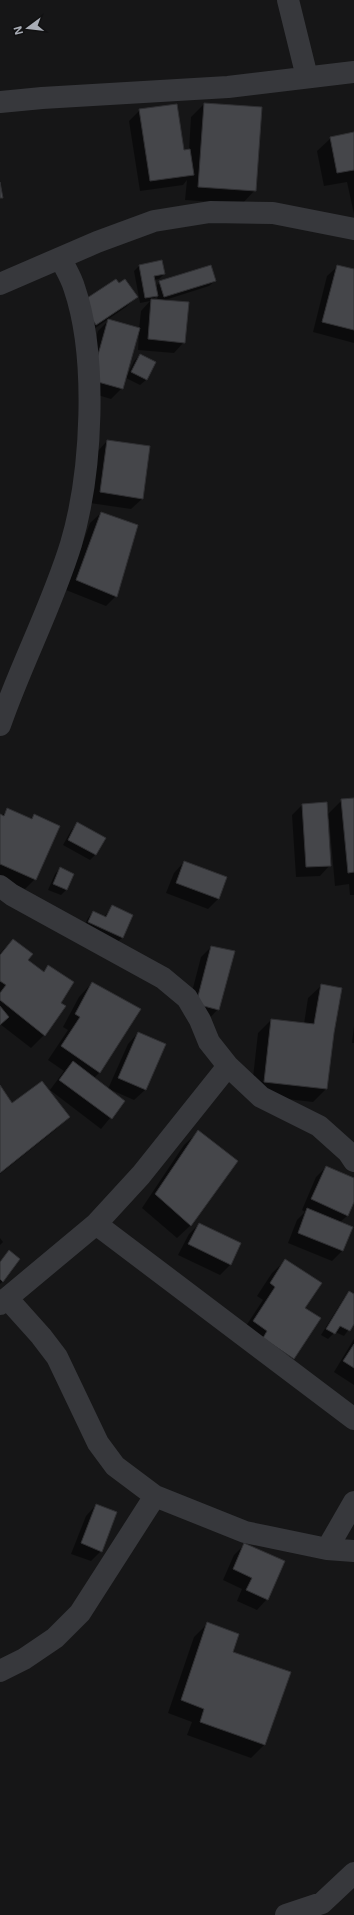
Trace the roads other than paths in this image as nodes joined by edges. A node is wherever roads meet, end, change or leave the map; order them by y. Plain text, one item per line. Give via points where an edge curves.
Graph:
1 (288, 0) edge
2 (354, 72) edge
3 (307, 77) junction
4 (0, 102) edge
5 (354, 229) edge
6 (61, 259) junction
7 (0, 284) edge
8 (0, 725) edge
9 (0, 886) edge
10 (228, 1066) junction
11 (354, 1161) edge
12 (96, 1224) junction
13 (3, 1301) edge
14 (354, 1420) edge
15 (155, 1496) junction
16 (354, 1502) edge
17 (327, 1548) junction
18 (354, 1551) edge
19 (0, 1671) edge
20 (354, 1873) edge
21 (286, 1915) edge

1 - 3 street
2 - 3 street
3 - 4 street via 228,87
5 - 6 street via 273,213 210,212 154,221 96,242
6 - 7 street
6 - 8 street via 74,286 84,326 89,378 88,439 81,498 71,544 50,601 14,683
9 - 10 street via 162,978 187,998 209,1042
10 - 11 street via 261,1097 320,1126
10 - 12 street via 141,1175
12 - 13 street
12 - 14 street
13 - 15 street via 36,1330 57,1357 98,1443 115,1466
15 - 17 street via 244,1532
15 - 19 street via 80,1613 55,1638 24,1659
16 - 17 street
17 - 18 street
20 - 21 street via 322,1903

